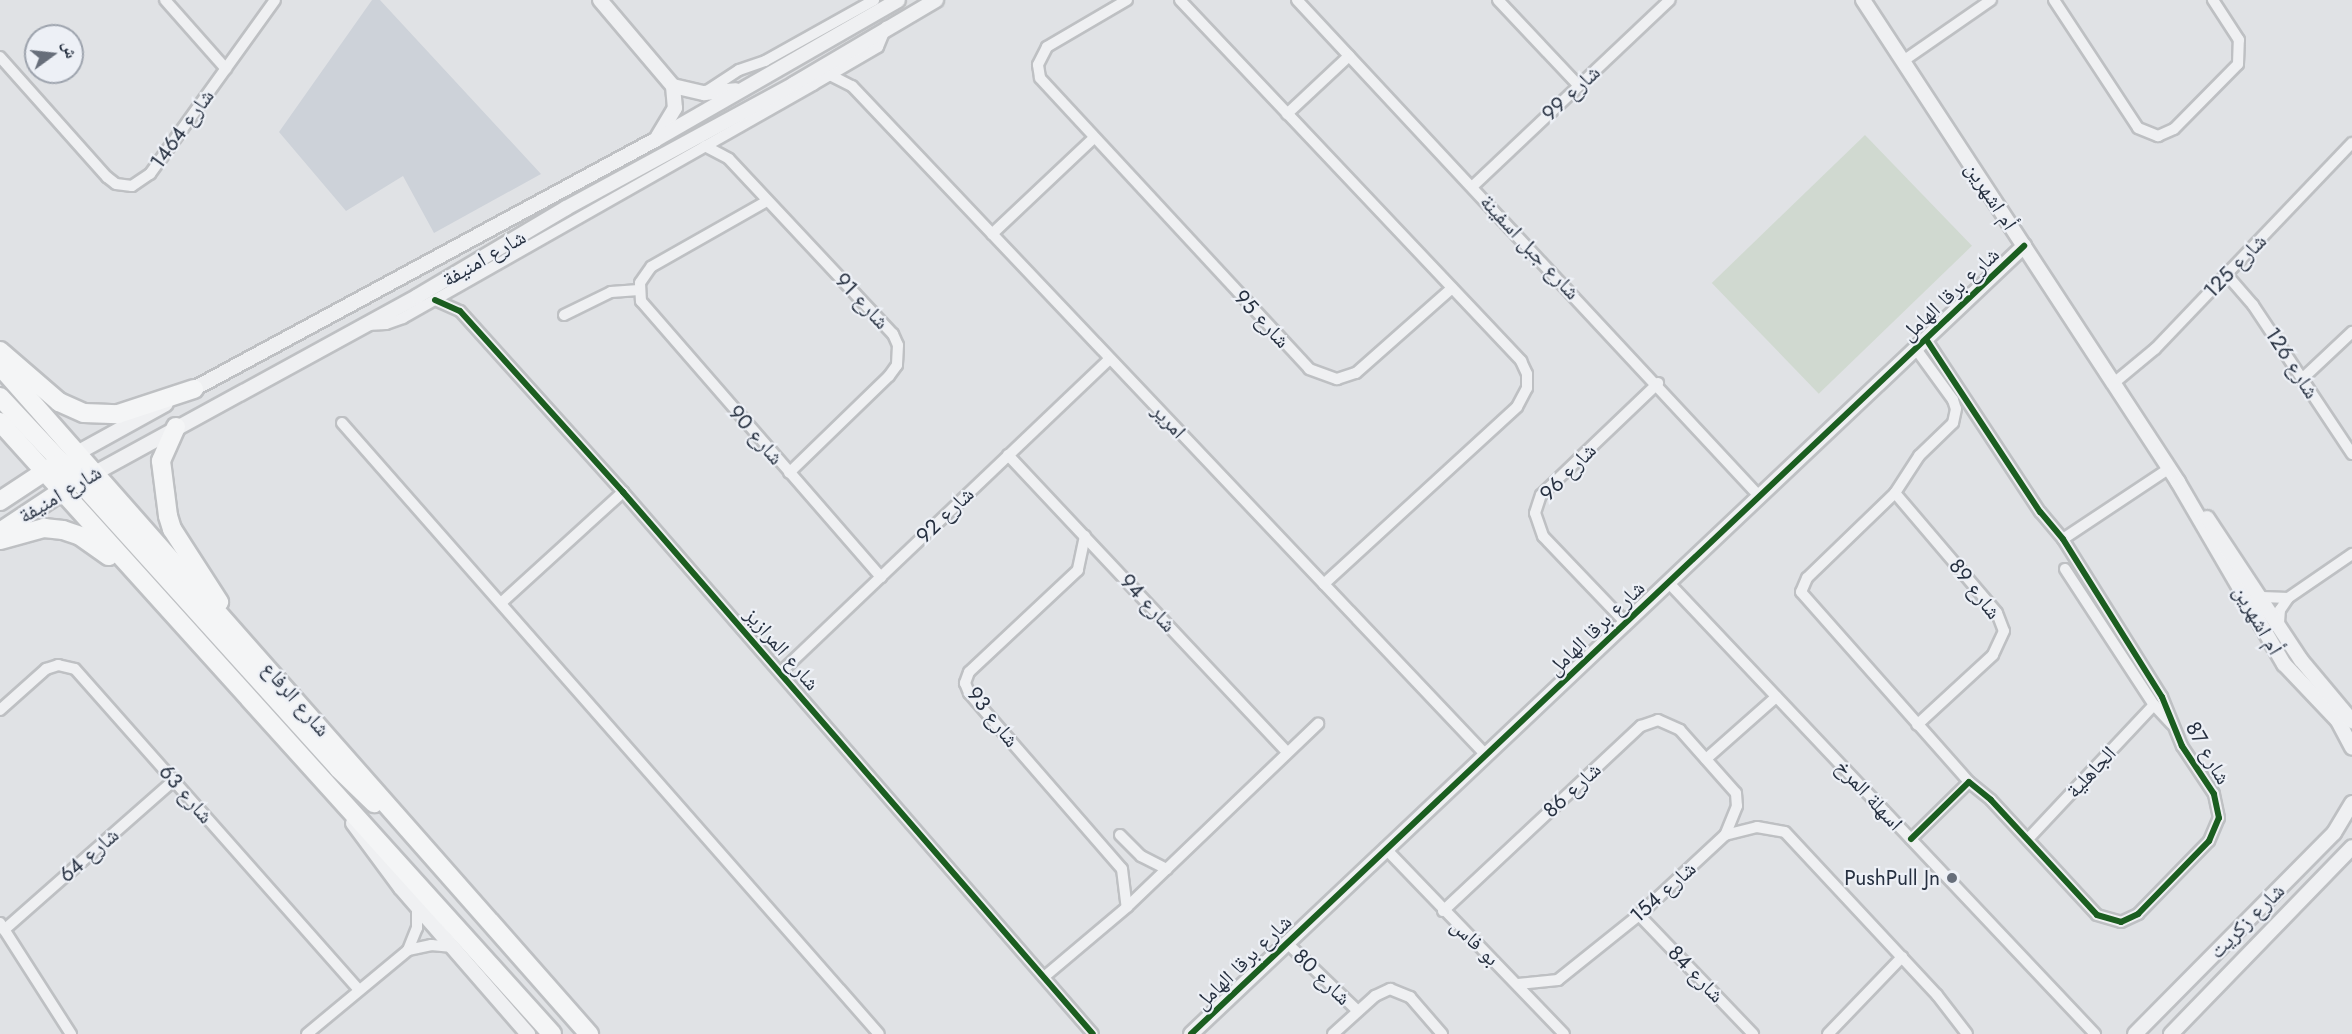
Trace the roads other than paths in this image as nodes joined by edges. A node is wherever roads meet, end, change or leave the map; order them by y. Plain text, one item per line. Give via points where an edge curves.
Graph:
1 (165, 0) edge
2 (275, 0) edge
3 (600, 0) edge
4 (874, 0) edge
5 (898, 0) edge
6 (936, 0) edge
7 (1127, 0) edge
8 (1180, 0) edge
9 (1297, 0) edge
10 (1498, 0) edge
11 (1670, 0) edge
12 (1863, 0) edge
13 (1991, 0) edge
14 (2054, 0) edge
15 (2213, 0) edge
16 (886, 27) junction
17 (1349, 56) junction
18 (0, 57) edge
19 (1903, 61) junction
20 (851, 63) junction
21 (226, 69) junction
22 (830, 75) junction
23 (813, 85) junction
24 (673, 86) junction
25 (852, 86) junction
26 (1579, 86) junction
27 (742, 89) junction
28 (784, 89) junction
29 (704, 93) junction
30 (1287, 114) junction
31 (722, 137) junction
32 (1094, 138) junction
33 (655, 140) junction
34 (2352, 143) edge
35 (705, 146) junction
36 (729, 159) junction
37 (1472, 187) junction
38 (767, 201) junction
39 (992, 234) junction
40 (2024, 246) junction
41 (475, 269) junction
42 (2227, 275) junction
43 (458, 285) junction
44 (1452, 288) junction
45 (639, 290) junction
46 (435, 300) junction
47 (460, 311) junction
48 (564, 315) dead end
49 (366, 325) junction
50 (2352, 332) edge
51 (1921, 344) junction
52 (0, 351) edge
53 (1110, 358) junction
54 (0, 366) edge
55 (2302, 379) junction
56 (1658, 383) junction
57 (2114, 383) junction
58 (194, 389) junction
59 (0, 397) edge
60 (0, 422) edge
61 (342, 423) dead end
62 (176, 427) junction
63 (79, 452) junction
64 (2352, 454) edge
65 (1008, 455) junction
66 (61, 462) junction
67 (2170, 468) junction
68 (44, 472) junction
69 (97, 472) junction
70 (789, 473) junction
71 (79, 481) junction
72 (2178, 482) junction
73 (60, 491) junction
74 (623, 492) junction
75 (1895, 493) junction
76 (1760, 497) junction
77 (0, 501) edge
78 (0, 532) edge
79 (1085, 536) junction
80 (2062, 539) junction
81 (0, 540) edge
82 (2352, 554) edge
83 (2065, 569) dead end
84 (134, 574) junction
85 (880, 577) junction
86 (1668, 582) junction
87 (1324, 584) junction
88 (2262, 597) junction
89 (2288, 598) junction
90 (501, 603) junction
91 (227, 620) junction
92 (1626, 623) junction
93 (2278, 623) junction
94 (781, 672) junction
95 (1776, 697) junction
96 (2154, 705) junction
97 (2332, 707) junction
98 (0, 710) edge
99 (2352, 721) edge
100 (1318, 724) dead end
101 (2173, 725) junction
102 (1917, 726) junction
103 (2352, 747) edge
104 (1287, 752) junction
105 (1487, 756) junction
106 (1706, 759) junction
107 (174, 780) junction
108 (1969, 782) junction
109 (1734, 786) joint
110 (332, 788) junction
111 (2352, 803) edge
112 (415, 835) junction
113 (1119, 835) dead end
114 (1725, 835) junction
115 (1911, 839) junction
116 (2028, 839) junction
117 (2352, 847) edge
118 (1385, 849) junction
119 (1167, 869) junction
120 (417, 906) junction
121 (1127, 907) junction
122 (1443, 911) junction
123 (1639, 915) junction
124 (2, 926) edge
125 (1287, 943) junction
126 (453, 947) junction
127 (408, 950) junction
128 (1902, 957) junction
129 (1044, 977) junction
130 (1518, 984) junction
131 (358, 989) junction
132 (1358, 1011) junction
133 (71, 1034) edge
134 (307, 1034) edge
135 (528, 1034) edge
136 (552, 1034) edge
137 (589, 1034) edge
138 (879, 1034) edge
139 (1093, 1034) edge
140 (1191, 1034) edge
141 (1333, 1034) edge
142 (1442, 1034) edge
143 (1564, 1034) edge
144 (1753, 1034) edge
145 (1828, 1034) edge
146 (1967, 1034) edge
147 (2095, 1034) edge
148 (2135, 1034) edge
149 (2171, 1034) edge

1 - 21 street
2 - 21 street, شارع 1464
3 - 24 street
4 - 29 street via 765,61 739,69
5 - 27 street, شارع امنيفة
6 - 16 street, شارع امنيفة
7 - 32 street, شارع 95 via 1052,42 1040,58 1039,72 1044,84
8 - 30 street
9 - 17 street, شارع جبل اسفينة
10 - 26 street
11 - 26 street, شارع 99
12 - 19 street, أم اشهرين
13 - 19 street
14 - 15 street via 2135,124 2158,136 2174,129 2238,64 2239,40
16 - 20 street via 878,47
16 - 28 street, شارع امنيفة
17 - 30 street
17 - 37 street, شارع جبل اسفينة
18 - 21 street, شارع 1464 via 107,177 127,186 142,182 150,174
19 - 40 street, أم اشهرين
20 - 22 street
20 - 25 street via 848,74
22 - 23 street
22 - 25 street, امرير
23 - 28 street
23 - 31 street
24 - 29 street
24 - 33 street via 675,108
25 - 39 street, امرير
26 - 37 street, شارع 99
27 - 29 street
27 - 33 street, شارع امنيفة
28 - 41 street, شارع امنيفة via 691,137
30 - 44 street
31 - 35 street
31 - 36 street, شارع 91
32 - 39 street
32 - 44 street, شارع 95 via 1317,374 1337,379 1356,373
33 - 58 street, شارع امنيفة
34 - 42 street, شارع 125
35 - 36 street, شارع 91
35 - 41 street
36 - 38 street, شارع 91
37 - 56 street, شارع جبل اسفينة
38 - 45 street via 651,267
38 - 70 street, شارع 91 via 893,334 899,352 889,376
39 - 53 street, امرير
40 - 51 street, شارع برقا الهامل
40 - 57 street, أم اشهرين
41 - 43 street
41 - 49 street, شارع امنيفة
42 - 55 street, شارع 126 via 2247,296
42 - 57 street, شارع 125 via 2155,349
43 - 46 street
43 - 47 street
44 - 87 street via 1521,361 1527,381 1525,395 1517,407
45 - 48 street via 611,292
45 - 70 street, شارع 90 via 646,310
46 - 47 street, شارع المرازيز
46 - 49 street via 397,320
47 - 74 street, شارع المرازيز
49 - 62 street, شارع امنيفة
50 - 55 street
51 - 75 street, شارع 87 via 1953,400 1956,414 1950,426 1913,463
51 - 76 street, شارع برقا الهامل
51 - 80 street, شارع 87
52 - 58 main road via 59,402 84,413 118,414
53 - 65 street, شارع 92
53 - 87 street, امرير
54 - 63 main road, شارع الرفاع
55 - 64 street, شارع 126
56 - 76 street, شارع جبل اسفينة
56 - 92 street, شارع 96 via 1541,495 1534,513 1543,536
57 - 67 street, أم اشهرين
58 - 63 street, شارع امنيفة
59 - 66 main road
60 - 68 main road, شارع الرفاع
61 - 90 street
62 - 69 street, شارع امنيفة
62 - 91 main road via 161,461 168,516
63 - 66 main road, شارع امنيفة
63 - 69 main road, شارع الرفاع
65 - 79 street, شارع 94
65 - 85 street, شارع 92
66 - 68 main road, شارع امنيفة
66 - 69 main road
67 - 72 street, أم اشهرين
67 - 80 street
68 - 71 main road via 66,473
68 - 73 main road, شارع الرفاع
68 - 77 main road, شارع امنيفة
69 - 71 main road, شارع امنيفة
69 - 91 main road, شارع الرفاع
70 - 85 street, شارع 90
71 - 73 main road, شارع امنيفة
71 - 112 main road via 339,769
72 - 88 street, أم اشهرين
72 - 97 street, أم اشهرين via 2284,664
73 - 78 main road, شارع امنيفة
73 - 84 main road, شارع الرفاع
74 - 90 street
74 - 94 street, شارع المرازيز
75 - 102 street, شارع 89 via 2003,625 1998,650
75 - 102 street, شارع 87 via 1807,578 1801,592
76 - 86 street, شارع برقا الهامل
79 - 104 street, شارع 94
79 - 121 street, شارع 93 via 1078,570 969,672 965,683 969,693 1124,872 1123,898
80 - 101 street, شارع 87 via 2162,697
81 - 84 main road via 35,530 63,530 80,536
82 - 89 street
83 - 96 street, شارع 87
84 - 110 main road, شارع الرفاع
85 - 94 street, شارع 92
86 - 92 street, شارع برقا الهامل
86 - 95 street, اسهلة المرخ
87 - 105 street, امرير
88 - 89 street
88 - 93 street, أم اشهرين
89 - 93 street
90 - 138 street
91 - 112 main road, شارع الرفاع
92 - 105 street, شارع برقا الهامل
93 - 97 street, أم اشهرين
94 - 129 street, شارع المرازيز
95 - 106 street
95 - 115 street, اسهلة المرخ
96 - 101 street, شارع 87
96 - 116 street, الجاهلية
97 - 99 street, أم اشهرين
97 - 103 street, أم اشهرين
98 - 107 street, شارع 63 via 46,669 69,666 83,676
100 - 104 street
101 - 116 street, شارع 87 via 2214,794 2219,818 2209,842 2138,914 2121,922 2097,915
102 - 108 street, شارع 87
104 - 119 street
105 - 118 street, شارع برقا الهامل
106 - 109 street, شارع 86
106 - 122 street, شارع 86 via 1676,727 1658,720 1646,722
107 - 124 street, شارع 64
107 - 131 street, شارع 63
108 - 115 street
108 - 116 street, شارع 87
109 - 114 street, شارع 154 via 1737,806
110 - 120 street, شارع الرفاع via 372,850
110 - 136 main road, شارع الرفاع
111 - 148 street, شارع زكريت via 2334,833
112 - 137 main road, شارع الرفاع
113 - 119 street via 1141,856
114 - 123 street, شارع 154
114 - 128 street via 1757,827 1785,832
115 - 147 street, اسهلة المرخ
117 - 149 street, شارع زكريت
118 - 122 street, بو فاس
118 - 125 street, شارع برقا الهامل
119 - 121 street
120 - 126 street, شارع الرفاع
120 - 127 street via 417,928
121 - 129 street
122 - 130 street, بو فاس
123 - 130 street, شارع 154 via 1558,980
123 - 144 street, شارع 84
124 - 133 street
125 - 132 street, شارع 80
125 - 140 street, شارع برقا الهامل
126 - 127 street via 431,945
126 - 135 street, شارع الرفاع
127 - 131 street
128 - 145 street
128 - 146 street
129 - 139 street, شارع المرازيز
130 - 143 street, بو فاس
131 - 134 street
132 - 141 street, شارع 80
132 - 142 street, شارع 80 via 1380,993 1401,991

